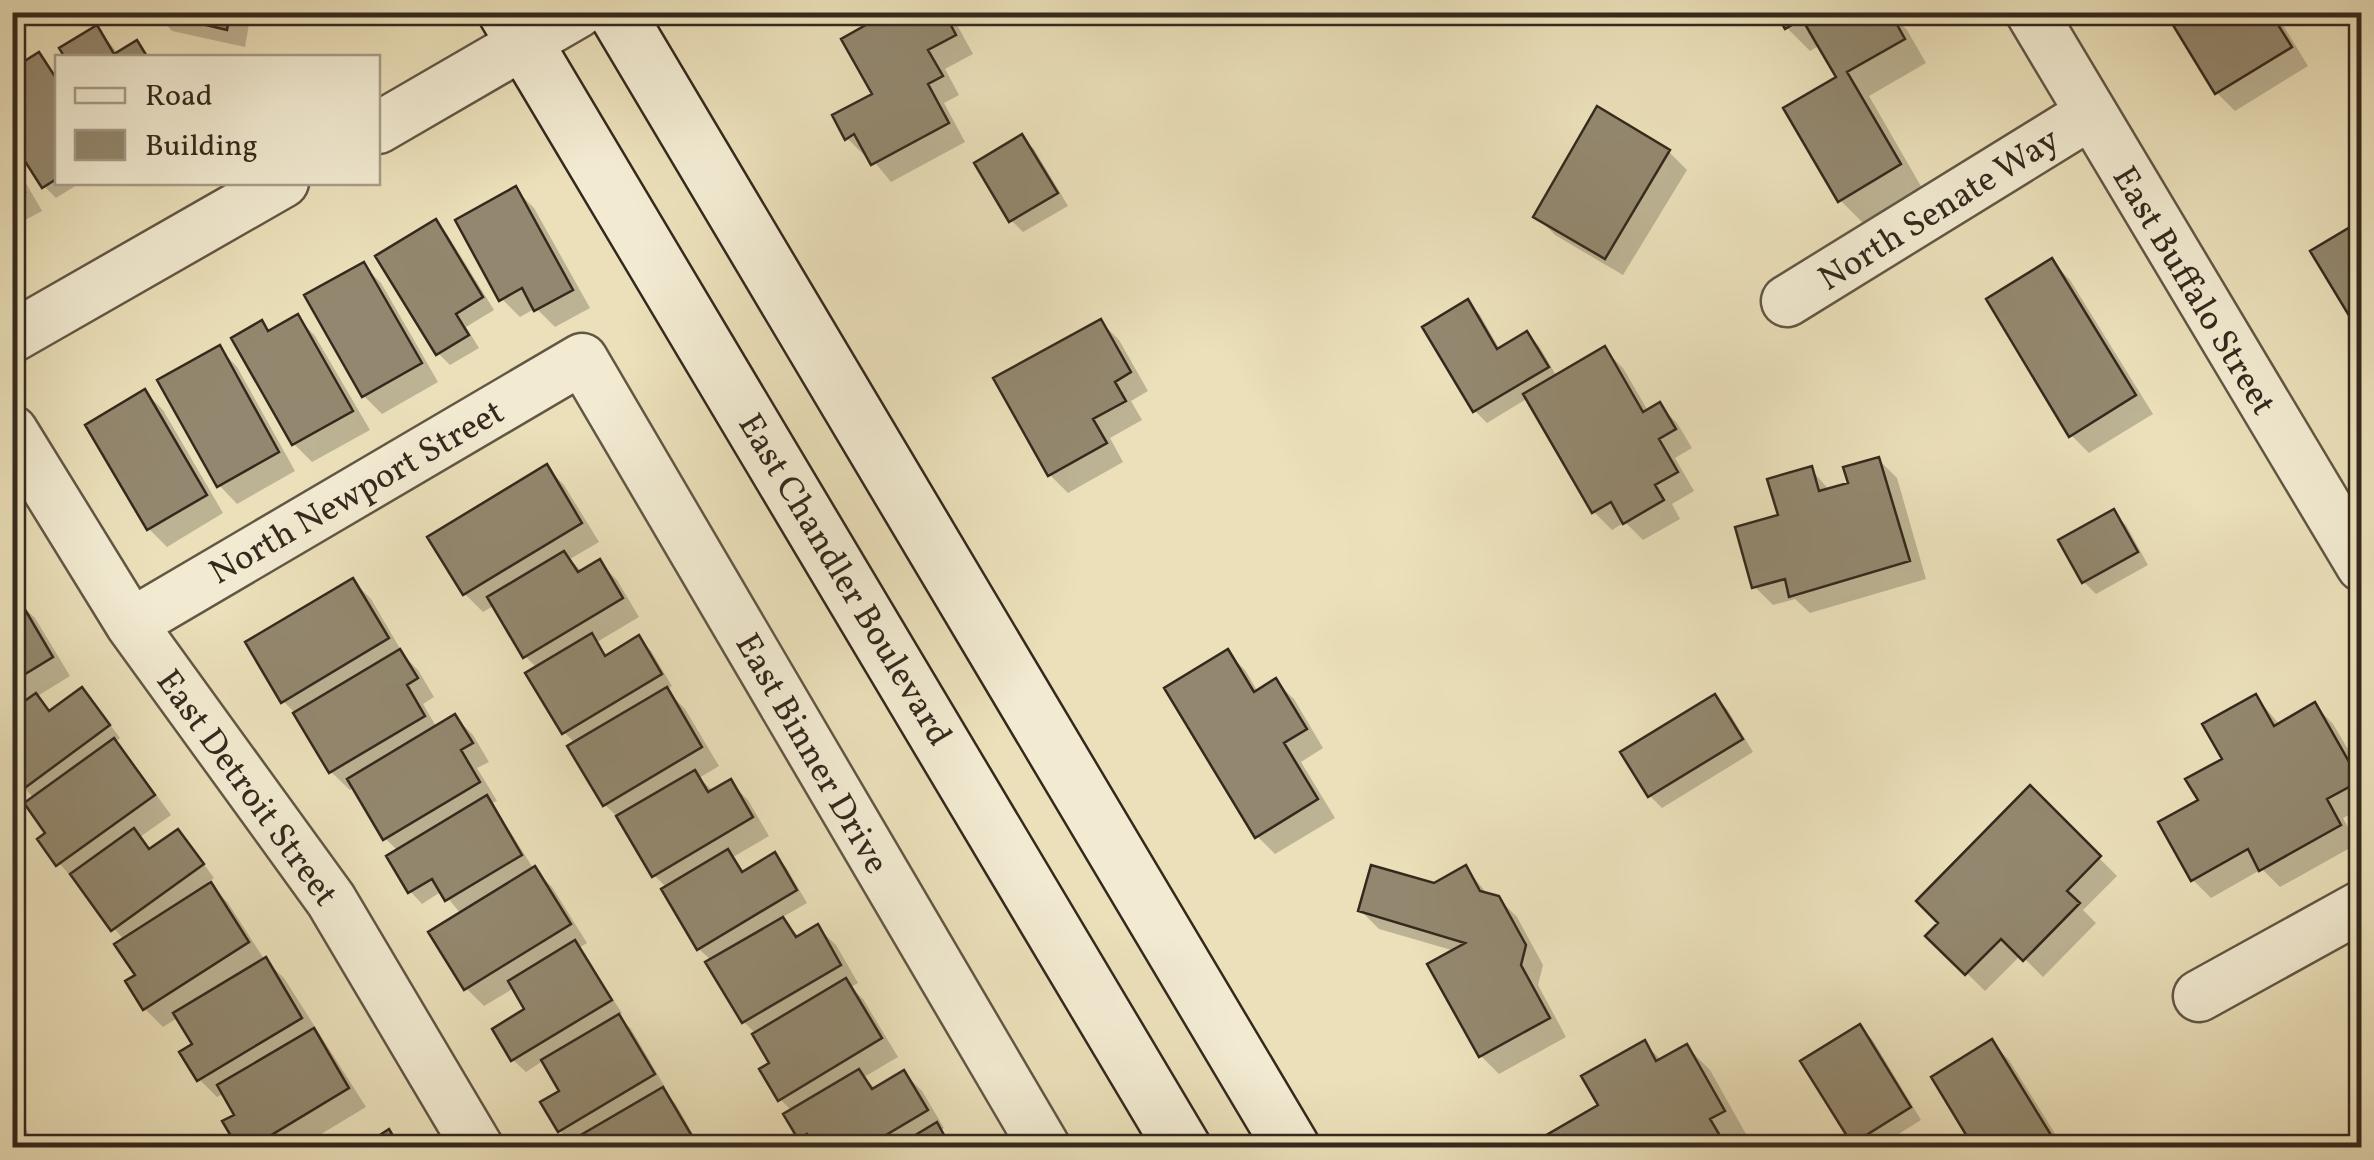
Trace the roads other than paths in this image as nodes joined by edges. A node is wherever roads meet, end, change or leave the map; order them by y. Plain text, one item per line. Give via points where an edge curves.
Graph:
1 (616, 12) edge
2 (2031, 12) edge
3 (543, 23) edge
4 (2090, 114) junction
5 (380, 127) edge
6 (277, 185) edge
7 (1787, 301) dead end
8 (12, 337) edge
9 (582, 359) joint
10 (12, 431) edge
11 (2362, 566) edge
12 (131, 624) junction
13 (2362, 906) edge
14 (2199, 996) dead end
15 (478, 1148) edge
16 (1044, 1148) edge
17 (1183, 1148) edge
18 (1292, 1148) edge

1 - 18 main road
2 - 4 street, East Buffalo Street
3 - 5 street
3 - 17 main road, East Chandler Boulevard
4 - 7 street, North Senate Way
4 - 11 street, East Buffalo Street
6 - 8 street
9 - 12 street, North Newport Street
9 - 16 street, East Binner Drive
10 - 12 street, East Detroit Street
12 - 15 street, East Detroit Street via 331,900
13 - 14 street

